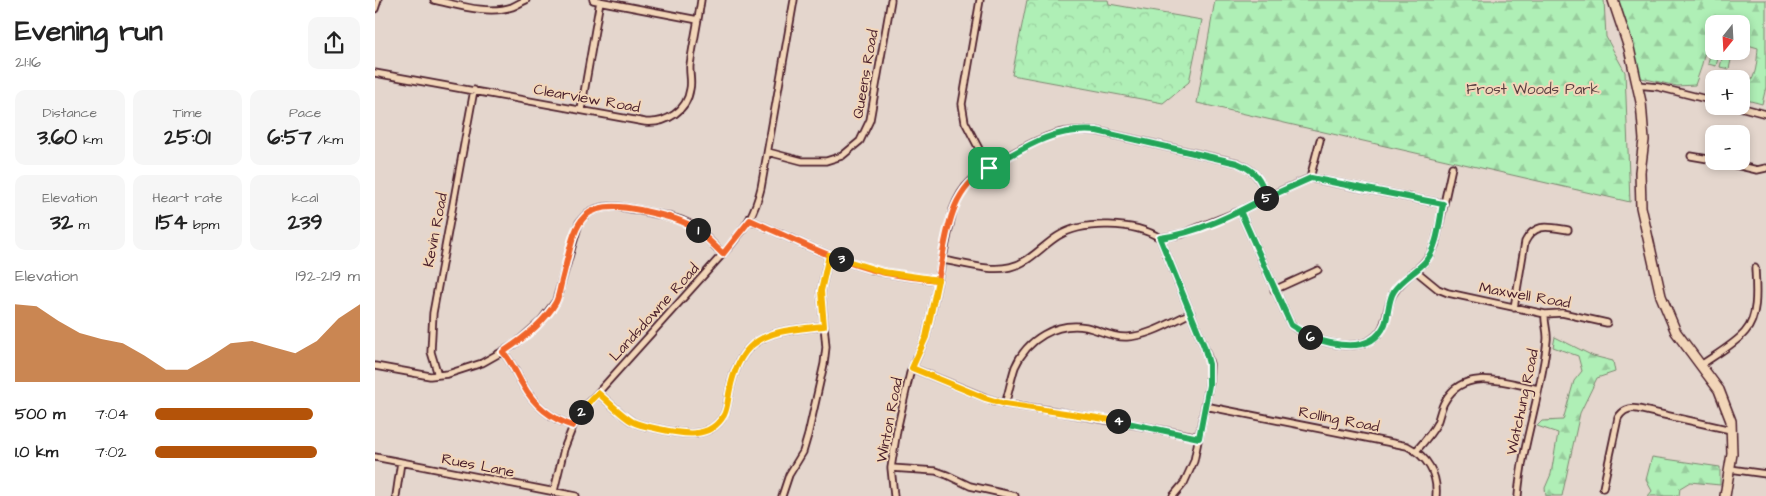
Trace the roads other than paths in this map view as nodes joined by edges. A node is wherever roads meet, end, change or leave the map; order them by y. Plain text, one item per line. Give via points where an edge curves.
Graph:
1 (378, 0) edge
2 (434, 0) edge
3 (526, 0) edge
4 (593, 0) edge
5 (701, 0) edge
6 (794, 0) edge
7 (891, 0) edge
8 (980, 0) edge
9 (1613, 0) edge
10 (600, 1) junction
11 (375, 9) edge
12 (698, 20) junction
13 (375, 73) edge
14 (1637, 85) junction
15 (474, 90) junction
16 (1705, 98) edge
17 (581, 110) junction
18 (1750, 110) edge
19 (1766, 114) edge
20 (1320, 140) dead end
21 (767, 152) junction
22 (1691, 156) dead end
23 (1705, 158) edge
24 (1453, 167) dead end
25 (989, 168) junction
26 (1750, 168) edge
27 (1766, 168) edge
28 (1311, 178) junction
29 (1267, 197) junction
30 (1443, 204) junction
31 (1240, 211) junction
32 (750, 220) junction
33 (1568, 230) dead end
34 (1160, 238) junction
35 (723, 254) junction
36 (829, 255) junction
37 (943, 260) junction
38 (1755, 268) dead end
39 (1318, 270) dead end
40 (1416, 270) junction
41 (938, 280) junction
42 (1274, 290) junction
43 (1513, 308) junction
44 (1191, 313) junction
45 (1545, 314) junction
46 (1607, 323) dead end
47 (824, 326) junction
48 (503, 352) junction
49 (1701, 365) junction
50 (375, 366) edge
51 (912, 368) junction
52 (438, 375) junction
53 (1538, 389) junction
54 (598, 393) junction
55 (1005, 404) junction
56 (1205, 406) junction
57 (573, 426) junction
58 (1731, 430) junction
59 (1199, 438) junction
60 (1416, 451) junction
61 (375, 457) edge
62 (401, 462) junction
63 (891, 468) junction
64 (1730, 469) junction
65 (1766, 474) edge
66 (1603, 488) dead end
67 (554, 492) junction
68 (396, 496) edge
69 (576, 496) edge
70 (782, 496) edge
71 (894, 496) edge
72 (1015, 496) edge
73 (1173, 496) edge
74 (1436, 496) edge
75 (1518, 496) edge
76 (1725, 496) edge

1 - 11 street
2 - 3 street via 495,9 513,7
4 - 10 street
5 - 12 street, Clearview Road
6 - 21 street, Landsdowne Road
7 - 21 street, Queens Road via 870,120 860,141 843,156 820,162
8 - 25 street via 962,104 965,122
9 - 14 street
10 - 12 street
10 - 17 street
12 - 17 street, Clearview Road via 690,90 676,114 665,120 649,122
13 - 15 street, Clearview Road
14 - 16 street
14 - 49 street via 1643,121 1640,190 1645,224 1665,309 1676,332
15 - 17 street, Clearview Road
15 - 52 street, Kevin Road via 433,313 431,352
18 - 19 street
20 - 28 street
21 - 32 street, Landsdowne Road via 757,206
22 - 23 street
24 - 30 street
25 - 29 street, Winton Road via 1055,134 1097,131 1250,168
25 - 37 street, Winton Road via 971,180 958,197
26 - 27 street
28 - 29 street
28 - 30 street
29 - 31 street
30 - 40 street via 1435,245 1430,256
31 - 34 street via 1182,234
31 - 42 street
32 - 35 street, Landsdowne Road
32 - 36 street
33 - 43 street via 1543,227 1529,235
34 - 37 street via 1103,224 1060,234 1026,261 1009,268 991,269
34 - 44 street
35 - 48 street via 699,230 673,218 615,206 590,212 583,217 577,229 557,301 528,334
35 - 54 street, Landsdowne Road
36 - 41 street via 883,272
36 - 47 street via 821,291
37 - 41 street, Winton Road
38 - 49 street via 1757,298 1751,324 1745,333
39 - 42 street
40 - 42 street via 1394,291 1381,331 1369,341 1355,346 1305,335 1291,325
40 - 43 street, Maxwell Road via 1438,289 1448,293
41 - 51 street, Winton Road via 926,337
43 - 45 street, Maxwell Road
44 - 55 street via 1134,336 1116,336 1080,327 1060,328 1047,333 1030,345 1018,361
44 - 56 street via 1209,364
45 - 46 street, Maxwell Road via 1562,313
45 - 53 street, Watchung Road via 1547,338
47 - 54 street via 773,334 749,348 734,373 724,414 712,428 701,433 677,433 642,425
47 - 70 street via 824,364 808,435
48 - 52 street via 482,363
48 - 57 street via 534,402 556,419
49 - 58 street via 1724,400
50 - 52 street
51 - 55 street
51 - 63 street, Winton Road
53 - 60 street via 1486,379 1464,383 1447,397 1431,433
53 - 75 street, Watchung Road
54 - 57 street, Landsdowne Road via 577,416
55 - 59 street via 1135,424
56 - 59 street
56 - 60 street, Rolling Road via 1398,443
57 - 67 street, Landsdowne Road
58 - 64 street
58 - 66 street via 1638,409 1624,411 1616,423
59 - 73 street via 1192,469
60 - 74 street, Rolling Road via 1432,469
61 - 62 street, Rues Lane
62 - 67 street, Rues Lane
62 - 68 street
63 - 71 street, Winton Road
63 - 72 street via 936,471 970,486
64 - 65 street
64 - 76 street
67 - 69 street, Rues Lane

